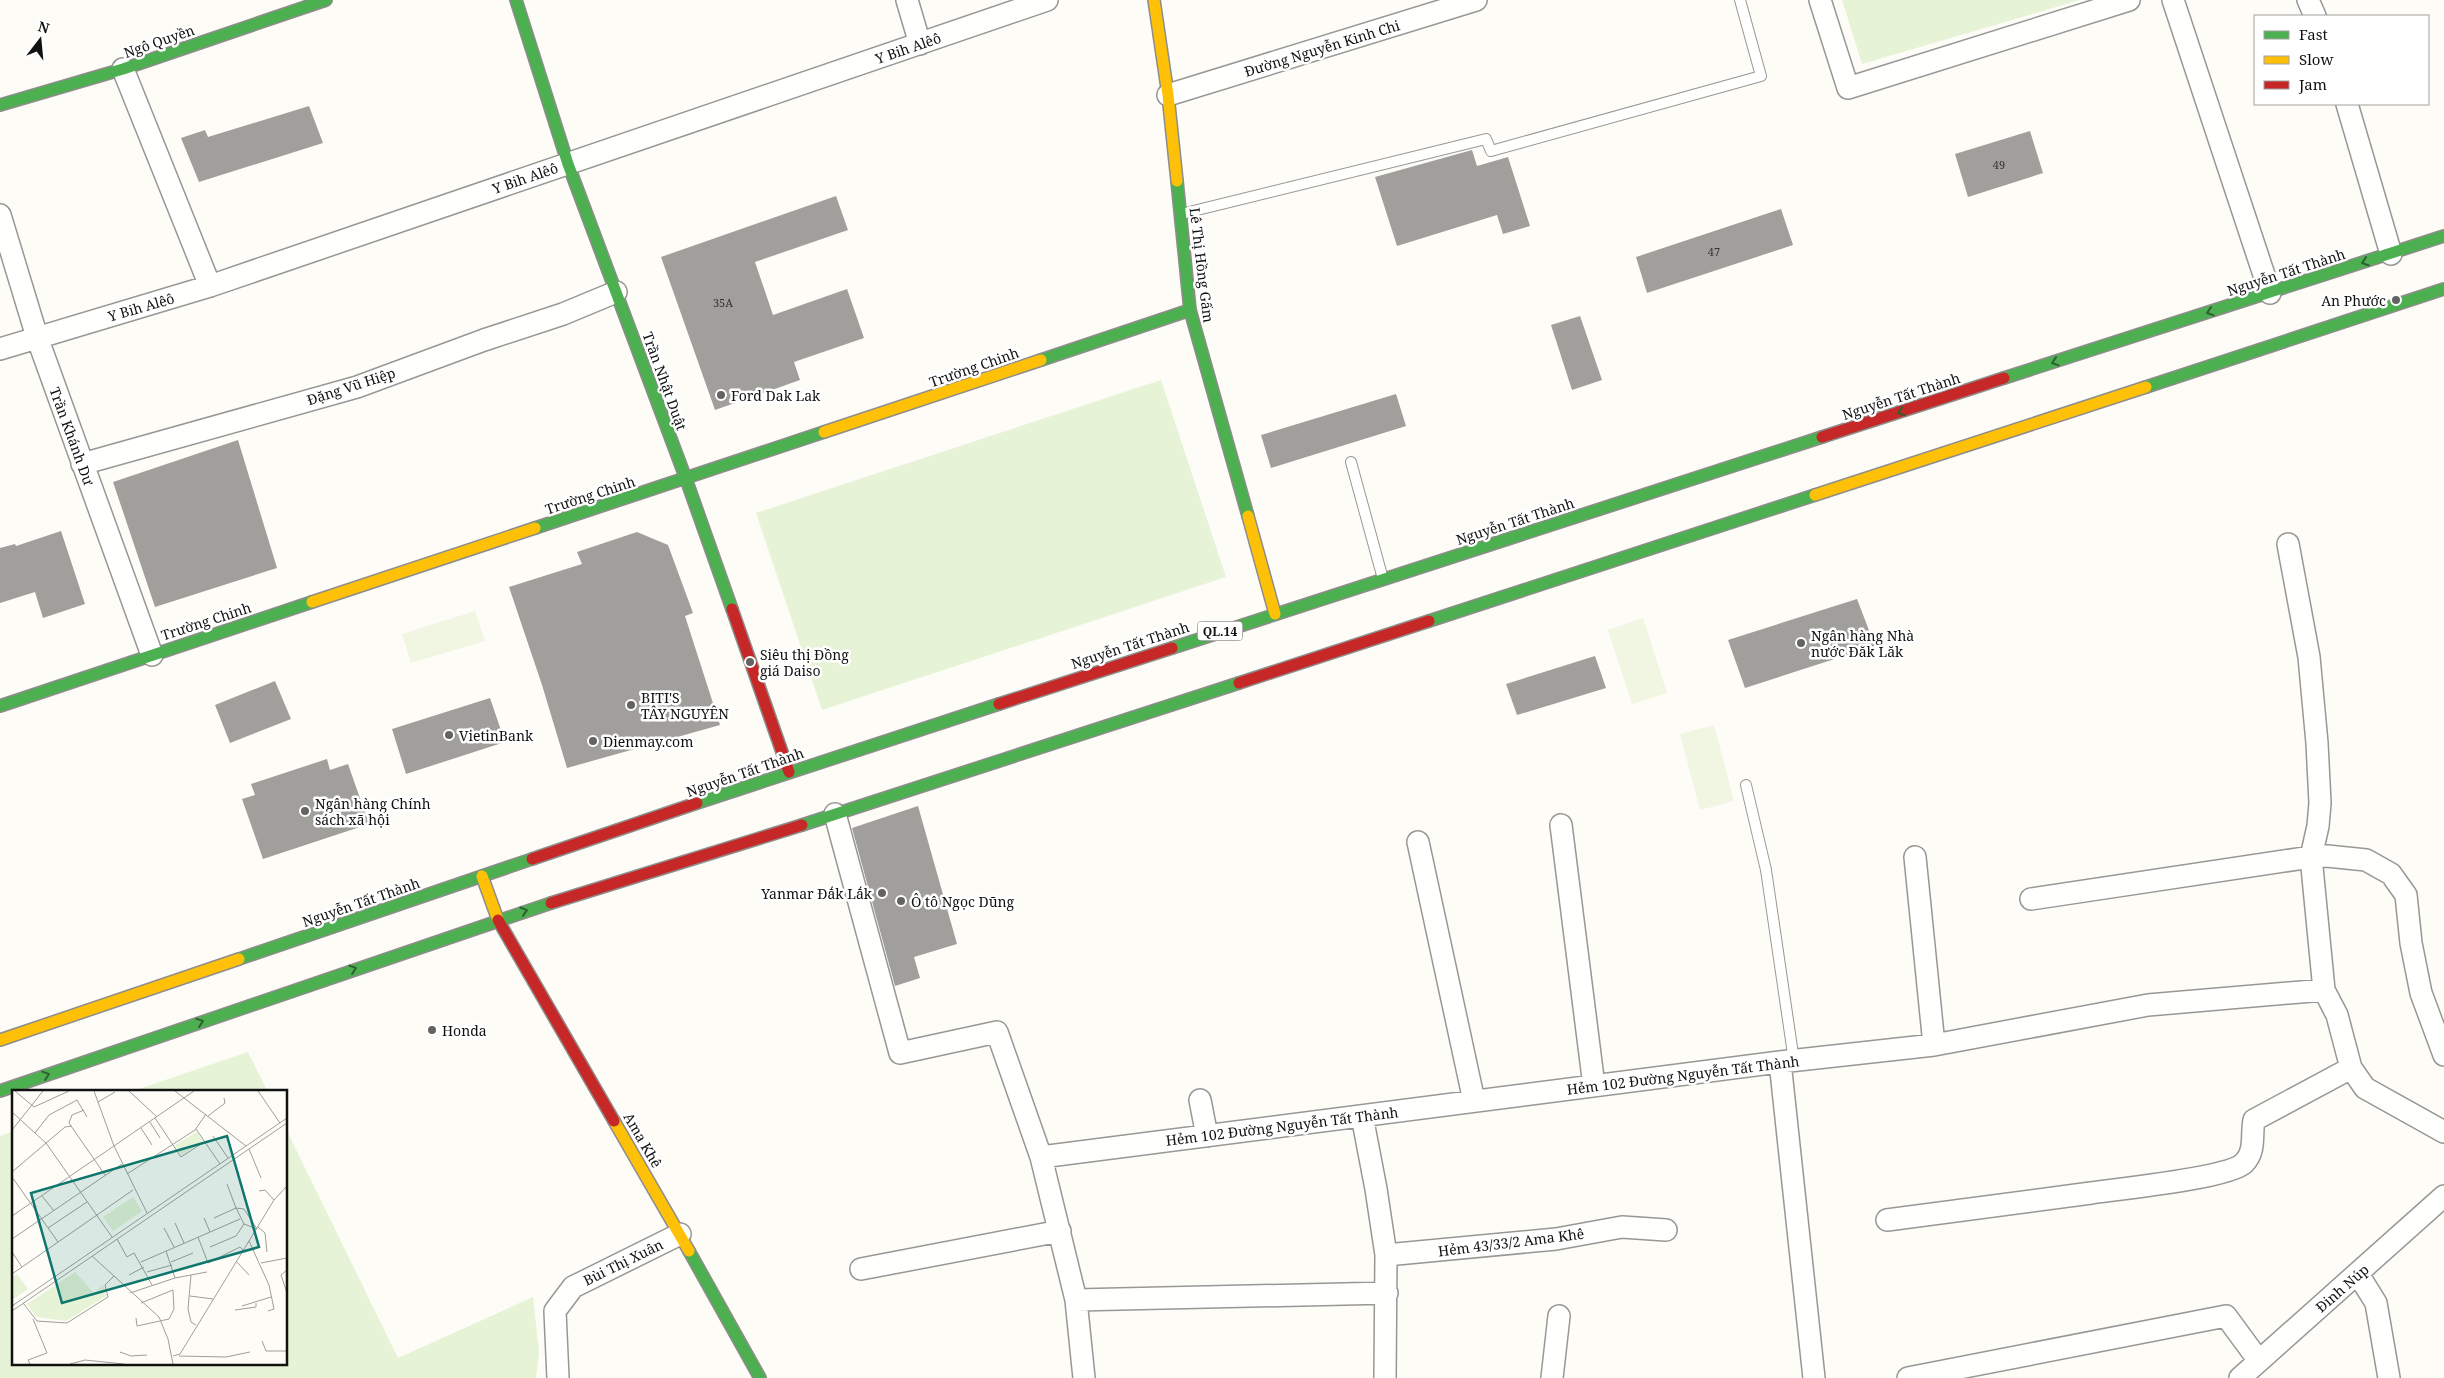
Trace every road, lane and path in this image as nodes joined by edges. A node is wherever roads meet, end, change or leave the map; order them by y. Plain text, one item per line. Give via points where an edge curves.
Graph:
1 (326, 0) edge
2 (516, 0) edge
3 (906, 0) edge
4 (1047, 0) edge
5 (1154, 0) edge
6 (1476, 0) edge
7 (1740, 0) edge
8 (1820, 0) edge
9 (2129, 0) edge
10 (2173, 0) edge
11 (2308, 0) edge
12 (2315, 15) edge
13 (920, 44) junction
14 (123, 69) junction
15 (1168, 95) junction
16 (0, 105) edge
17 (2347, 105) edge
18 (568, 164) junction
19 (1180, 214) junction
20 (0, 215) edge
21 (2444, 236) edge
22 (2391, 254) junction
23 (210, 286) junction
24 (2444, 289) edge
25 (616, 292) junction
26 (2270, 293) junction
27 (1190, 310) junction
28 (37, 337) junction
29 (0, 349) edge
30 (1351, 462) dead end
31 (82, 464) junction
32 (686, 479) junction
33 (2288, 544) dead end
34 (1383, 579) junction
35 (1274, 614) junction
36 (152, 655) junction
37 (0, 706) edge
38 (789, 772) junction
39 (1746, 785) dead end
40 (835, 814) junction
41 (1560, 825) dead end
42 (1418, 842) dead end
43 (1915, 857) dead end
44 (2311, 857) junction
45 (482, 876) junction
46 (2031, 899) dead end
47 (498, 920) junction
48 (2324, 990) junction
49 (0, 1040) edge
50 (1934, 1045) junction
51 (2444, 1055) edge
52 (1787, 1062) junction
53 (2351, 1068) junction
54 (1594, 1086) junction
55 (0, 1091) edge
56 (1200, 1100) dead end
57 (1474, 1101) junction
58 (1362, 1116) junction
59 (2444, 1132) edge
60 (1207, 1136) junction
61 (1042, 1157) junction
62 (2444, 1196) edge
63 (1887, 1220) dead end
64 (1666, 1230) dead end
65 (1060, 1231) junction
66 (680, 1234) junction
67 (1386, 1255) junction
68 (861, 1269) dead end
69 (2358, 1274) junction
70 (1387, 1293) junction
71 (1076, 1300) junction
72 (1559, 1316) dead end
73 (2259, 1361) junction
74 (558, 1378) edge
75 (760, 1378) edge
76 (1084, 1378) edge
77 (1385, 1378) edge
78 (1552, 1378) edge
79 (1814, 1378) edge
80 (1908, 1378) edge
81 (2240, 1378) edge
82 (2389, 1378) edge

1 - 14 main road, Ngô Quyền
2 - 18 main road, Trần Nhật Duật
3 - 13 street
4 - 13 street, Y Bih Alêô
5 - 15 main road, Lê Thị Hồng Gấm
6 - 15 street, Đường Nguyễn Kinh Chi
7 - 19 lane via 1761,76 1491,151 1486,139
8 - 9 street via 1848,88
10 - 26 street
11 - 12 street
13 - 18 street, Y Bih Alêô
14 - 16 main road, Ngô Quyền
14 - 23 street
15 - 19 main road, Lê Thị Hồng Gấm
17 - 22 street
18 - 23 street, Y Bih Alêô
18 - 25 main road, Trần Nhật Duật
19 - 27 main road, Lê Thị Hồng Gấm
20 - 28 street, Trần Khánh Dư
21 - 22 main road, Nguyễn Tất Thành / QL.14
22 -> 26 main road, Nguyễn Tất Thành / QL.14
23 - 28 street, Y Bih Alêô
24 - 40 main road
25 - 31 street, Đặng Vũ Hiệp via 357,387
25 - 32 main road, Trần Nhật Duật
26 -> 34 main road, Nguyễn Tất Thành / QL.14
27 - 32 main road, Trường Chinh
27 - 35 main road, Lê Thị Hồng Gấm
28 - 29 street, Y Bih Alêô
28 - 31 street, Trần Khánh Dư
30 - 34 lane
31 - 36 street, Trần Khánh Dư
32 - 36 main road, Trường Chinh
32 - 38 main road, Trần Nhật Duật
33 - 44 street via 2309,657 2318,743 2320,803
34 - 35 main road, Nguyễn Tất Thành / QL.14
35 - 38 main road, Nguyễn Tất Thành / QL.14
36 - 37 main road, Trường Chinh
38 - 45 main road, Nguyễn Tất Thành / QL.14
39 - 52 lane via 1766,870
47 -> 40 main road
40 - 61 street via 900,1053 997,1032
41 - 54 street
42 - 57 street
43 - 50 street
44 - 46 street
44 - 48 street
44 - 51 street via 2366,860 2391,874 2406,895 2421,993
45 - 47 main road, Ama Khê
45 - 49 main road, Nguyễn Tất Thành / QL.14
55 -> 47 main road
47 - 66 main road, Ama Khê
48 - 50 street, Hẻm 102 Đường Nguyễn Tất Thành via 2148,1005
48 - 53 street via 2337,1015
50 - 52 street, Hẻm 102 Đường Nguyễn Tất Thành
52 - 54 street, Hẻm 102 Đường Nguyễn Tất Thành
52 - 79 street
53 - 59 street via 2365,1088
53 - 63 street via 2254,1120 2254,1142 2249,1154 2243,1164 2224,1172 2159,1184
54 - 57 street, Hẻm 102 Đường Nguyễn Tất Thành
56 - 60 street
57 - 58 street, Hẻm 102 Đường Nguyễn Tất Thành
58 - 60 street, Hẻm 102 Đường Nguyễn Tất Thành
58 - 67 street
60 - 61 street, Hẻm 102 Đường Nguyễn Tất Thành
61 - 65 street
62 - 69 street, Đinh Núp
64 - 67 street, Hẻm 43/33/2 Ama Khê via 1622,1227 1556,1239
65 - 68 street
65 - 71 street
66 - 74 street, Bùi Thị Xuân via 573,1287 555,1311
66 - 75 main road, Ama Khê
67 - 70 street
69 - 73 street, Đinh Núp
69 - 82 street via 2376,1303
70 - 71 street
70 - 77 street
71 - 76 street
72 - 78 street
73 - 80 street via 2226,1316
73 - 81 street, Đinh Núp

